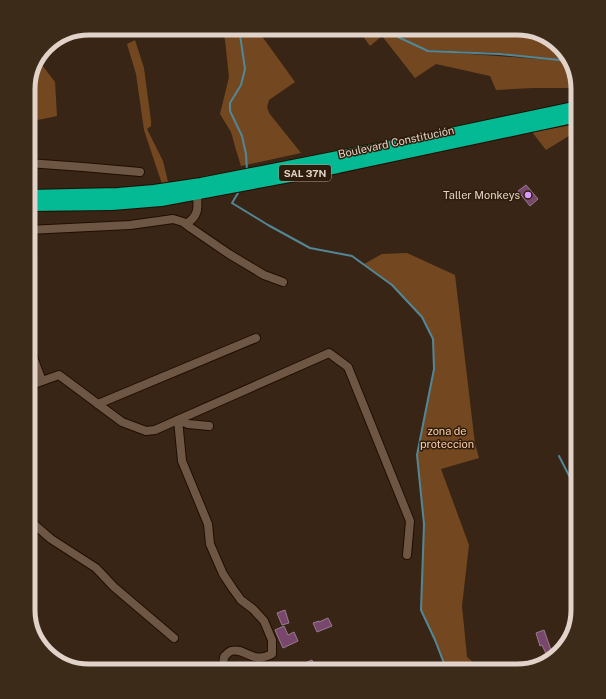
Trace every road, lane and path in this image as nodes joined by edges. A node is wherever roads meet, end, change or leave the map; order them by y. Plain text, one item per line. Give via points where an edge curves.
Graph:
1 (571, 108) edge
2 (571, 117) edge
3 (35, 164) edge
4 (140, 172) dead end
5 (197, 194) junction
6 (35, 196) edge
7 (35, 205) edge
8 (186, 224) junction
9 (35, 230) edge
10 (284, 282) dead end
11 (256, 338) dead end
12 (35, 362) edge
13 (42, 381) junction
14 (35, 384) edge
15 (98, 404) junction
16 (178, 420) junction
17 (209, 426) dead end
18 (35, 525) edge
19 (407, 555) dead end
20 (174, 638) dead end
21 (223, 664) edge

1 - 6 highway, Boulevard Constitución / SAL 37N via 201,184 118,194
2 - 5 highway, Boulevard Constitución / SAL 37N
3 - 4 street
5 - 7 highway, Boulevard Constitución / SAL 37N via 119,203
5 - 8 street via 196,215
8 - 9 street via 173,220
8 - 10 street via 264,275
11 - 15 street
12 - 13 street
13 - 14 street
13 - 15 street via 59,375
15 - 16 street via 122,422 146,431
16 - 17 street via 188,424
16 - 19 street via 329,354 348,367 410,521
16 - 21 street via 182,461 208,524 210,544 223,574 241,600 264,621 272,640 272,654 265,658 252,657 238,650 230,651 224,657
18 - 20 street via 96,568 114,587

